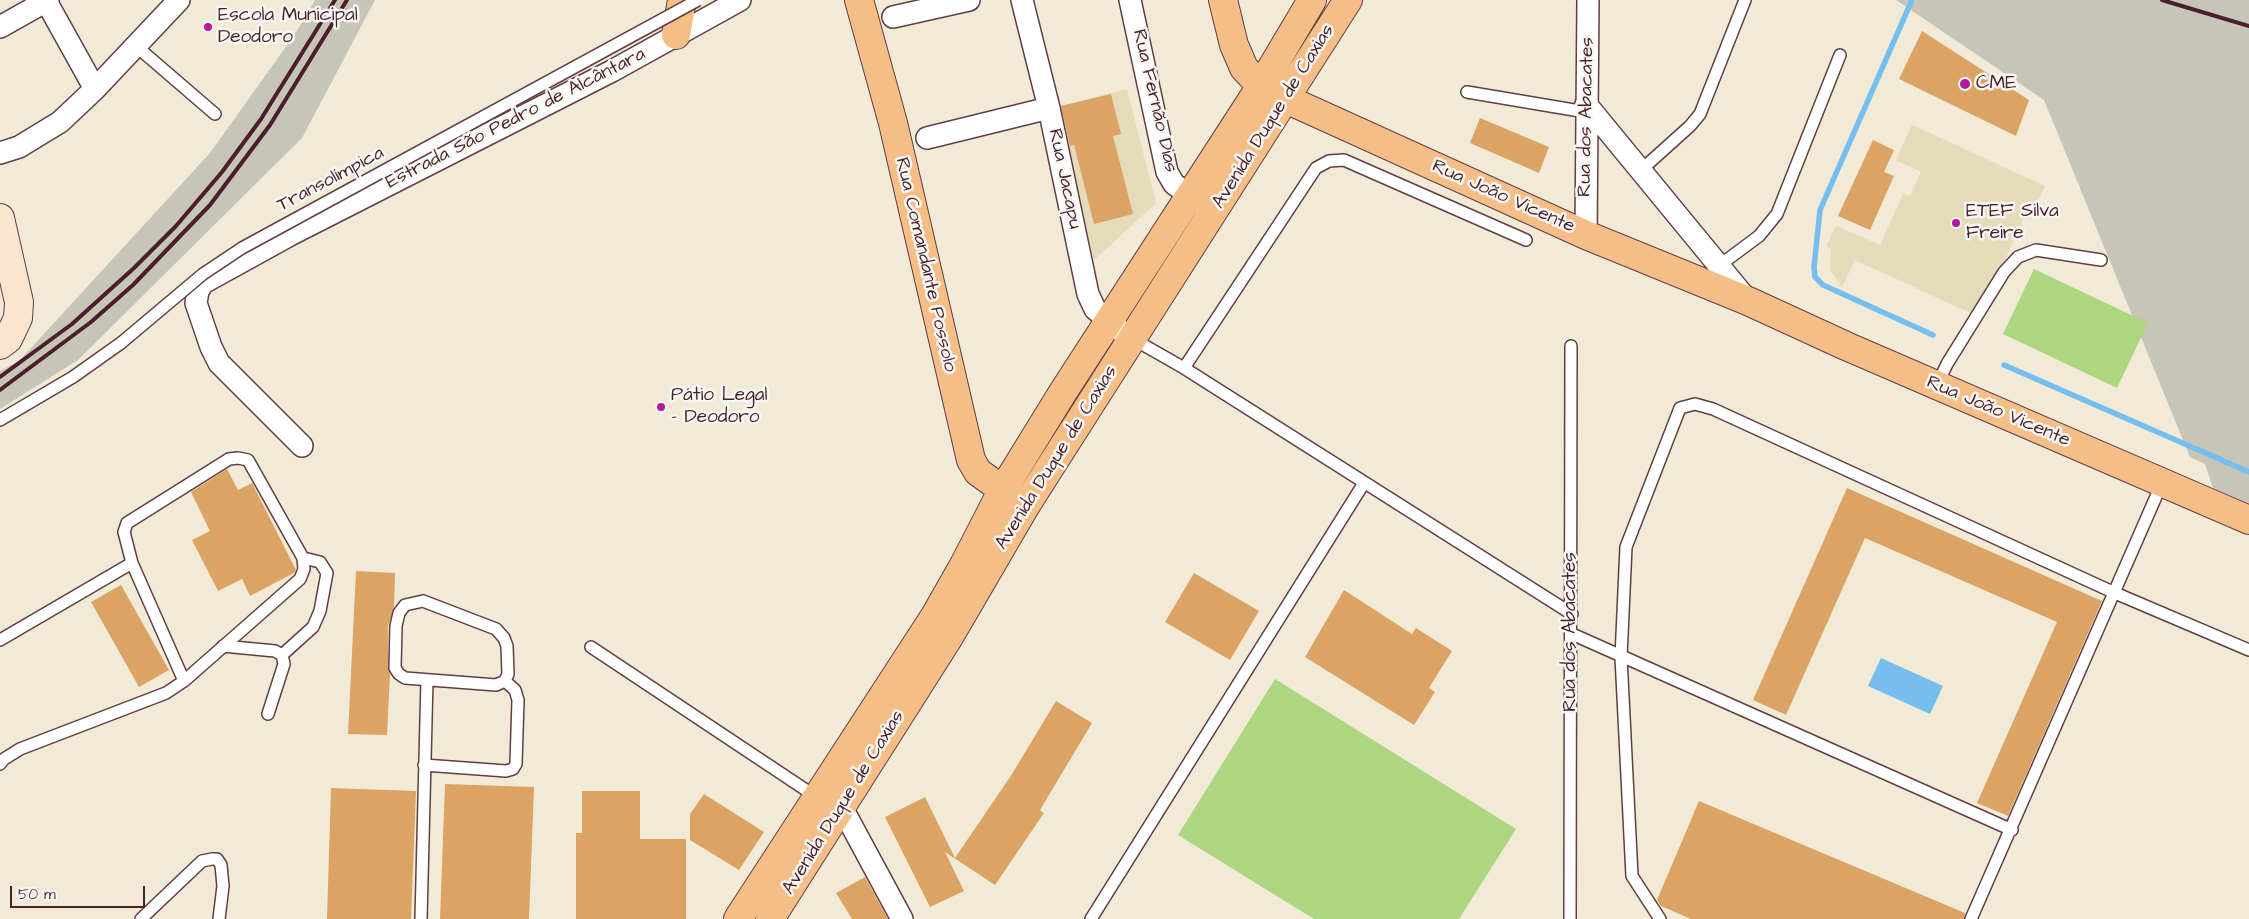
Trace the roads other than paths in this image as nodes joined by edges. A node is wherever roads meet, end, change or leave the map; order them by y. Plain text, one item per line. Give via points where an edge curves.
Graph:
1 (682, 0) edge
2 (698, 0) edge
3 (740, 0) edge
4 (859, 0) edge
5 (969, 0) edge
6 (1022, 0) edge
7 (1130, 0) edge
8 (1223, 0) edge
9 (1312, 0) edge
10 (1348, 0) edge
11 (1588, 0) edge
12 (1745, 0) edge
13 (47, 1) edge
14 (175, 2) edge
15 (893, 16) dead end
16 (0, 27) edge
17 (676, 35) junction
18 (136, 46) junction
19 (1840, 55) dead end
20 (1261, 86) junction
21 (95, 89) junction
22 (1467, 92) dead end
23 (1286, 99) junction
24 (1049, 108) junction
25 (1586, 108) junction
26 (215, 114) dead end
27 (927, 138) dead end
28 (0, 153) edge
29 (1640, 171) junction
30 (1190, 196) junction
31 (1214, 211) junction
32 (0, 218) edge
33 (1586, 235) junction
34 (1526, 240) dead end
35 (2101, 260) dead end
36 (1720, 265) junction
37 (1748, 301) junction
38 (1109, 323) junction
39 (1133, 339) junction
40 (0, 345) edge
41 (1571, 346) dead end
42 (1184, 368) junction
43 (1937, 385) junction
44 (0, 420) edge
45 (302, 446) dead end
46 (1364, 483) junction
47 (2162, 483) junction
48 (1002, 491) junction
49 (1026, 506) junction
50 (2249, 520) edge
51 (303, 558) junction
52 (132, 562) junction
53 (2115, 593) junction
54 (1572, 614) junction
55 (1572, 634) junction
56 (0, 640) edge
57 (223, 646) junction
58 (590, 647) dead end
59 (2249, 650) edge
60 (282, 655) junction
61 (1621, 657) junction
62 (426, 680) junction
63 (184, 681) junction
64 (505, 681) junction
65 (268, 714) dead end
66 (1, 758) edge
67 (424, 765) junction
68 (830, 802) junction
69 (2012, 830) junction
70 (141, 919) edge
71 (219, 919) edge
72 (420, 919) edge
73 (738, 919) edge
74 (770, 919) edge
75 (902, 919) edge
76 (1091, 919) edge
77 (1570, 919) edge
78 (1660, 919) edge
79 (1971, 919) edge

1 - 17 main road
2 - 44 lane, Transolímpica, bridge via 242,248 203,274 121,344
3 - 17 street, Estrada São Pedro de Alcântara
4 - 48 main road, Rua Comandante Possolo via 893,123 966,443 978,472
5 - 15 street
6 - 24 street, Rua Jacapu
7 - 30 street, Rua Fernão Dias via 1167,172 1174,184
8 - 20 main road via 1238,58
9 - 20 main road, Avenida Duque de Caxias
10 - 23 main road, Avenida Duque de Caxias
11 - 25 street, Rua dos Abacates
12 - 29 lane via 1700,114
13 - 16 street
13 - 21 street
14 - 18 street
17 - 45 street, Estrada São Pedro de Alcântara via 203,282 196,302 219,363
18 - 21 street
18 - 26 lane
19 - 36 lane via 1777,214 1759,236
20 - 23 main road, Rua João Vicente
20 - 30 main road, Avenida Duque de Caxias
21 - 28 street via 54,126 18,147
22 - 25 lane
23 - 31 main road, Avenida Duque de Caxias
23 - 33 main road, Rua João Vicente
24 - 27 street
24 - 38 street, Rua Jacapu via 1088,294 1095,309
25 - 29 street, Rua João Vicente
25 - 33 street, Rua dos Abacates
29 - 36 street, Rua João Vicente
30 - 31 street, Rua Fernão Dias
30 - 38 main road, Avenida Duque de Caxias
31 - 39 main road, Avenida Duque de Caxias
32 - 40 street via 18,289 18,318 8,339
33 - 37 main road, Rua João Vicente
34 - 42 lane via 1344,160 1330,161 1316,168
35 - 43 lane via 2036,250 2018,257 2004,272
36 - 37 street, Rua João Vicente
37 - 43 main road, Rua João Vicente
38 - 39 street, Rua Jacapu
38 - 48 main road, Avenida Duque de Caxias
39 - 42 lane
39 - 49 main road, Avenida Duque de Caxias
41 - 54 lane, Rua dos Abacates
42 - 46 lane
43 - 47 main road, Rua João Vicente
46 - 54 lane
46 - 76 lane
47 - 50 main road, Rua João Vicente
47 - 53 lane
48 - 49 main road, Rua Comandante Possolo
48 - 68 main road, Avenida Duque de Caxias via 964,565
49 - 68 main road, Avenida Duque de Caxias via 949,637
51 - 52 lane via 248,460 238,458 229,459 127,523 125,541
51 - 57 lane via 304,569 300,579
51 - 60 lane via 320,562 327,573 320,611 313,627
52 - 56 lane
52 - 63 lane
53 - 59 lane
53 - 61 lane via 1712,409 1694,404 1680,408 1626,547
53 - 69 lane
54 - 55 lane, Rua dos Abacates
55 - 61 lane
55 - 77 lane, Rua dos Abacates
57 - 60 lane via 275,651
57 - 63 lane
58 - 68 lane
60 - 65 lane via 284,664
61 - 69 lane
61 - 78 lane via 1632,876
62 - 64 lane via 496,685
62 - 64 lane via 405,678 395,668 399,613 405,605 424,601 496,629 507,646 508,674
62 - 67 lane
63 - 66 lane via 166,693
64 - 67 lane via 515,690 518,700 516,764 513,769 506,772
67 - 72 lane
68 - 73 main road, Avenida Duque de Caxias
68 - 74 main road, Avenida Duque de Caxias
68 - 75 street
69 - 79 lane
70 - 71 lane via 202,861 217,859 221,865 223,886

